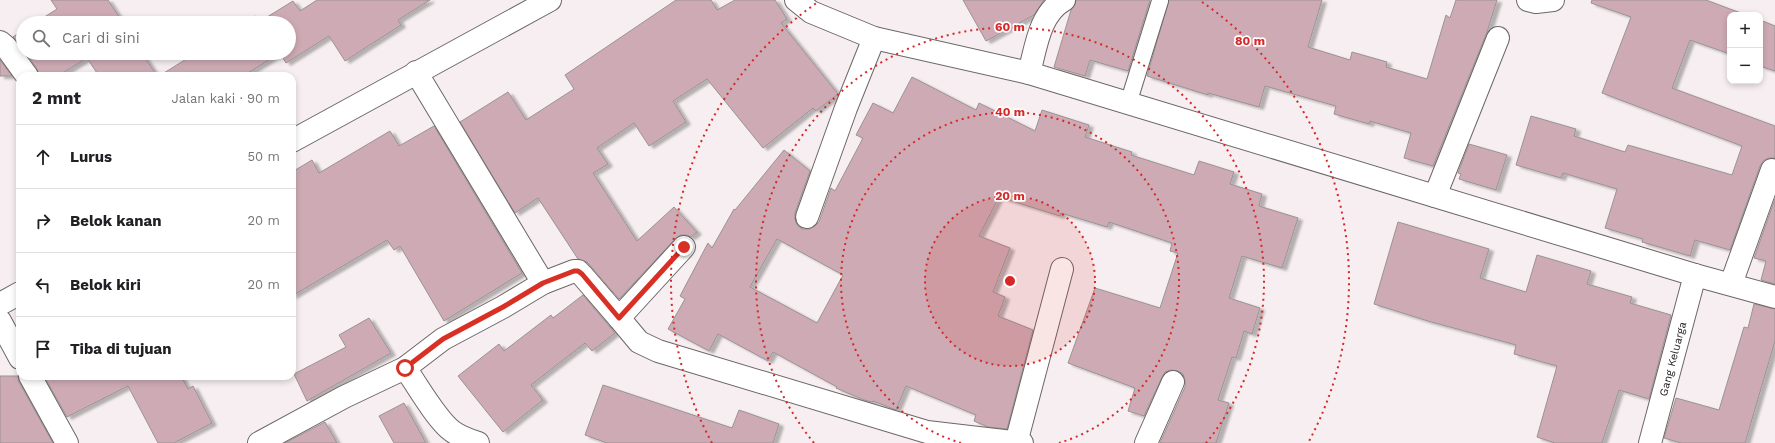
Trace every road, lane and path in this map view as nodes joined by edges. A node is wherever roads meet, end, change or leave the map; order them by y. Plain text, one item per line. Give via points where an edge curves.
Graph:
1 (550, 0) edge
2 (796, 0) edge
3 (1064, 0) edge
4 (1528, 0) edge
5 (1553, 0) edge
6 (1160, 1) edge
7 (874, 38) junction
8 (1498, 38) dead end
9 (0, 42) edge
10 (24, 72) edge
11 (416, 72) junction
12 (1029, 73) junction
13 (1128, 104) junction
14 (296, 140) edge
15 (1772, 170) dead end
16 (1435, 196) junction
17 (806, 217) dead end
18 (684, 247) dead end
19 (1062, 269) dead end
20 (1695, 276) junction
21 (543, 283) junction
22 (1731, 284) junction
23 (16, 295) edge
24 (1775, 297) edge
25 (0, 304) edge
26 (619, 318) junction
27 (0, 321) edge
28 (16, 351) edge
29 (405, 368) junction
30 (32, 380) edge
31 (1173, 382) dead end
32 (925, 438) edge
33 (1018, 442) edge
34 (67, 443) edge
35 (259, 443) edge
36 (478, 443) edge
37 (1146, 443) edge
38 (1650, 443) edge

1 - 11 street
2 - 7 street via 811,12
3 - 12 street via 1055,5 1044,18
4 - 5 street
6 - 13 lane
7 - 12 street
7 - 17 street
8 - 16 street
9 - 10 street
11 - 14 street
11 - 21 street
12 - 13 street
13 - 16 street
15 - 22 street
16 - 20 street
18 - 26 street
19 - 33 street
20 - 22 street
20 - 38 street, Gang Keluarga
21 - 26 street via 578,271
21 - 29 street via 443,339
22 - 24 street
23 - 25 street
26 - 32 street via 639,342 648,348
27 - 28 street
29 - 35 street via 344,397
29 - 36 street via 443,422 452,431
30 - 34 street
31 - 37 street
32 - 33 street

